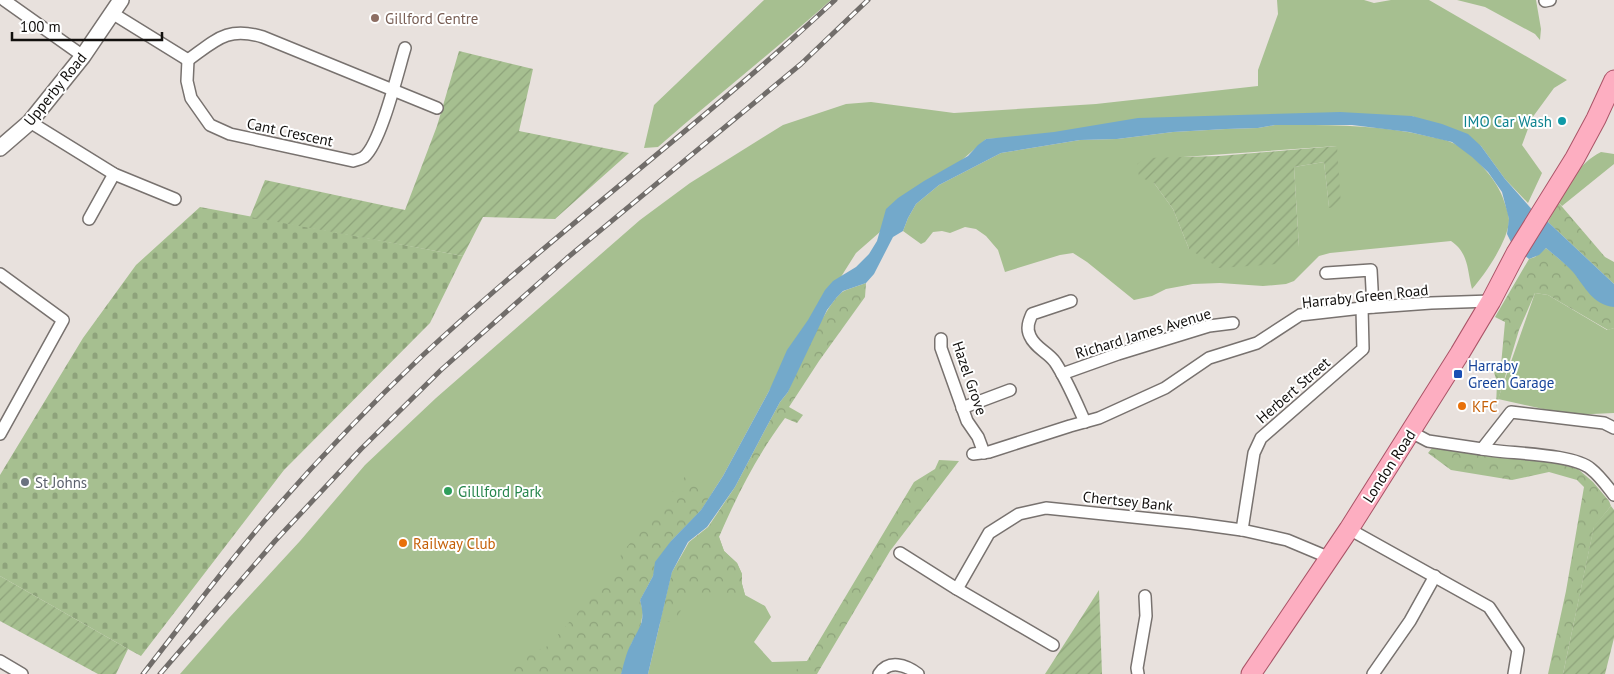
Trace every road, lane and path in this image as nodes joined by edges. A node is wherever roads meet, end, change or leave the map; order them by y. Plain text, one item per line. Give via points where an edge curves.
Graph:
1 (4, 0) edge
2 (121, 0) edge
3 (1550, 0) edge
4 (1545, 1) edge
5 (112, 13) junction
6 (405, 48) dead end
7 (83, 56) junction
8 (188, 60) junction
9 (1614, 80) edge
10 (393, 91) junction
11 (437, 108) dead end
12 (30, 122) junction
13 (0, 148) edge
14 (114, 174) junction
15 (175, 199) dead end
16 (89, 219) dead end
17 (1326, 273) dead end
18 (0, 274) edge
19 (1071, 301) dead end
20 (1491, 302) junction
21 (1368, 308) junction
22 (1233, 323) dead end
23 (941, 339) dead end
24 (1062, 374) junction
25 (1010, 390) dead end
26 (962, 408) junction
27 (1085, 422) junction
28 (1614, 428) edge
29 (1411, 432) junction
30 (0, 434) edge
31 (1482, 449) junction
32 (979, 454) joint
33 (1614, 495) edge
34 (1349, 529) junction
35 (1242, 530) junction
36 (900, 553) dead end
37 (1330, 558) junction
38 (1435, 576) junction
39 (958, 589) junction
40 (1144, 596) dead end
41 (1053, 645) dead end
42 (0, 662) edge
43 (22, 674) edge
44 (879, 674) edge
45 (918, 674) edge
46 (1138, 674) edge
47 (1251, 674) edge
48 (1373, 674) edge
49 (1514, 674) edge

1 - 7 street
2 - 5 street, Upperby Road
3 - 4 street
5 - 7 street, Upperby Road
5 - 8 street
6 - 10 street, Cant Crescent
7 - 12 street, Upperby Road
8 - 10 street via 229,34 248,32
8 - 10 street, Cant Crescent via 191,98 210,125 230,134 353,160 362,158 375,142
9 - 20 main road, London Road via 1596,119 1516,253
10 - 11 street
12 - 13 street, Upperby Road
12 - 14 street
14 - 15 street
14 - 16 street
17 - 21 street via 1371,270
18 - 30 street via 64,320
19 - 24 street via 1032,314 1028,324 1030,336 1053,359
20 - 21 street, Harraby Green Road
20 - 29 main road, London Road
21 - 27 street, Harraby Green Road via 1300,316 1257,343 1209,358 1160,391
21 - 35 street, Herbert Street via 1363,349 1261,438 1254,453
22 - 24 street, Richard James Avenue via 1209,326
23 - 26 street, Hazel Grove via 941,348
24 - 27 street
25 - 26 street
26 - 32 street, Hazel Grove via 978,437
27 - 32 street, Harraby Green Road
28 - 31 street via 1604,423 1511,412
29 - 31 street via 1428,441
29 - 34 main road, London Road
31 - 33 street via 1575,460 1590,468
34 - 37 main road, London Road
34 - 38 street
35 - 37 street, Chertsey Bank via 1286,540
35 - 39 street, Chertsey Bank via 1069,510 1035,510 1019,514 989,533
36 - 39 street
37 - 47 main road, London Road
38 - 48 street via 1410,621
38 - 49 street via 1489,607 1518,650
39 - 41 street
40 - 46 street via 1146,616
42 - 43 street
44 - 45 street via 890,665 900,664

